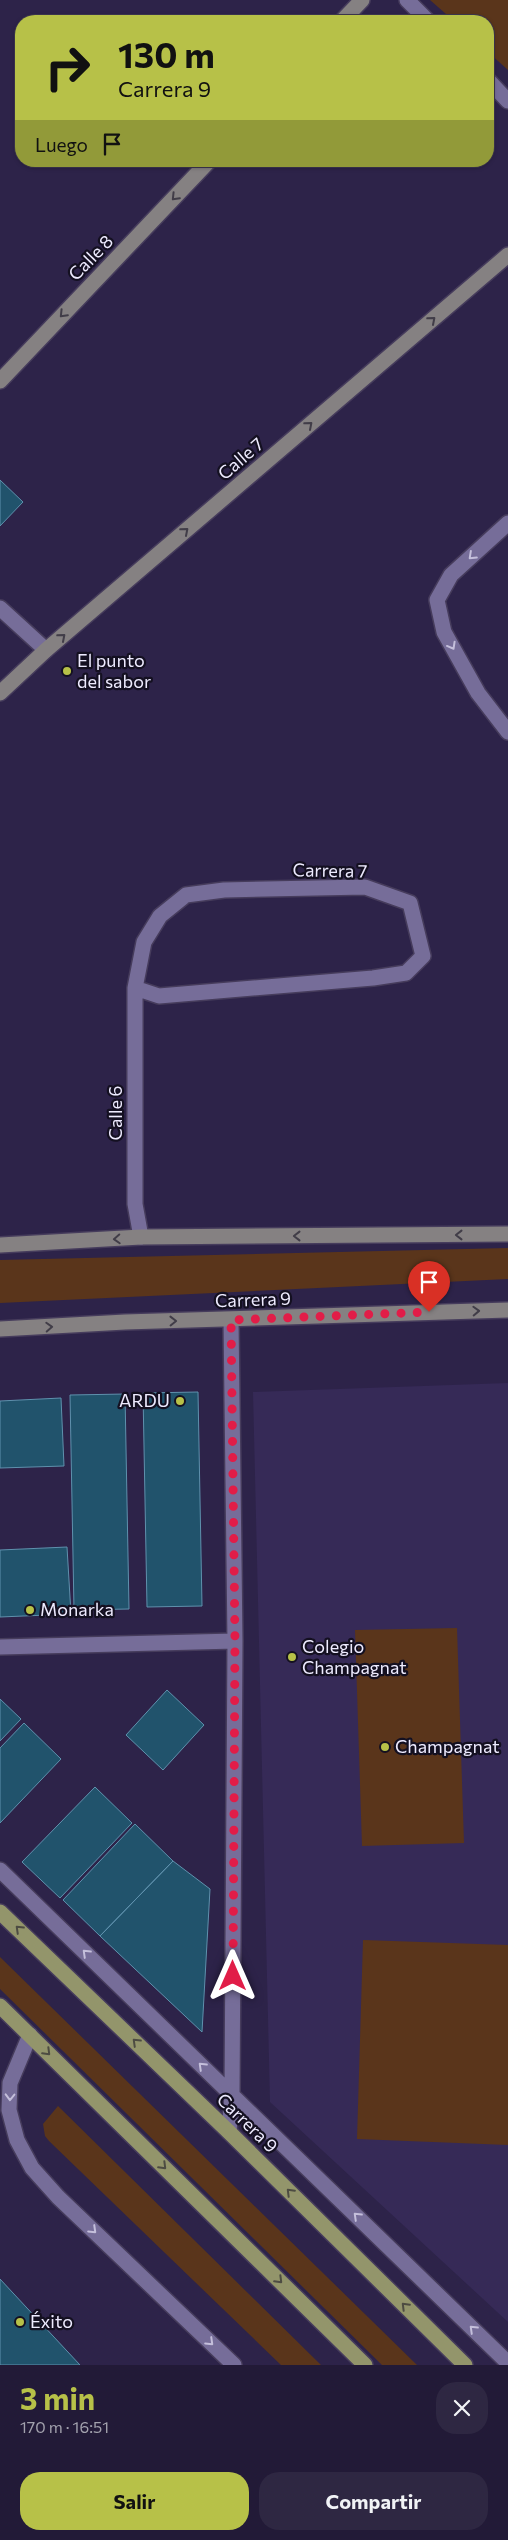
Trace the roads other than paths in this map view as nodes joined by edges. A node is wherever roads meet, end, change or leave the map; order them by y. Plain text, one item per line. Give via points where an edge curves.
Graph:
1 (362, 0) edge
2 (407, 0) edge
3 (348, 15) edge
4 (422, 15) edge
5 (494, 86) edge
6 (508, 101) edge
7 (203, 167) edge
8 (508, 255) edge
9 (0, 380) edge
10 (508, 523) edge
11 (0, 608) edge
12 (46, 650) junction
13 (0, 693) edge
14 (508, 732) edge
15 (134, 988) junction
16 (508, 1234) edge
17 (141, 1237) junction
18 (0, 1245) edge
19 (508, 1310) edge
20 (231, 1320) junction
21 (0, 1329) edge
22 (235, 1641) junction
23 (0, 1647) edge
24 (0, 1870) edge
25 (0, 1912) edge
26 (0, 2006) edge
27 (30, 2035) junction
28 (232, 2095) junction
29 (229, 2132) junction
30 (508, 2363) edge
31 (234, 2365) edge
32 (365, 2365) edge
33 (465, 2365) edge

1 - 3 main road
2 - 4 street
5 - 6 street
7 -> 9 main road, Calle 8
12 -> 8 main road, Calle 7
10 -> 14 street via 452,575 437,600 444,632 478,693
11 - 12 street
12 - 13 main road, Calle 7
15 - 15 street, Carrera 7 via 144,942 160,916 186,895 224,890 365,887 410,904 423,956 406,973 373,978 159,996
15 - 17 street, Calle 6 via 135,1204
16 -> 17 main road
17 -> 18 main road
20 -> 19 main road, Carrera 9
21 -> 20 main road, Carrera 9
20 - 22 street
22 - 23 street
22 - 28 street
28 -> 24 street
29 -> 25 main road, Carrera 9
26 - 27 main road
27 -> 31 street via 10,2082 9,2110 17,2140 32,2168 58,2197
27 -> 32 main road
28 - 29 street
30 -> 28 street
33 -> 29 main road, Carrera 9

